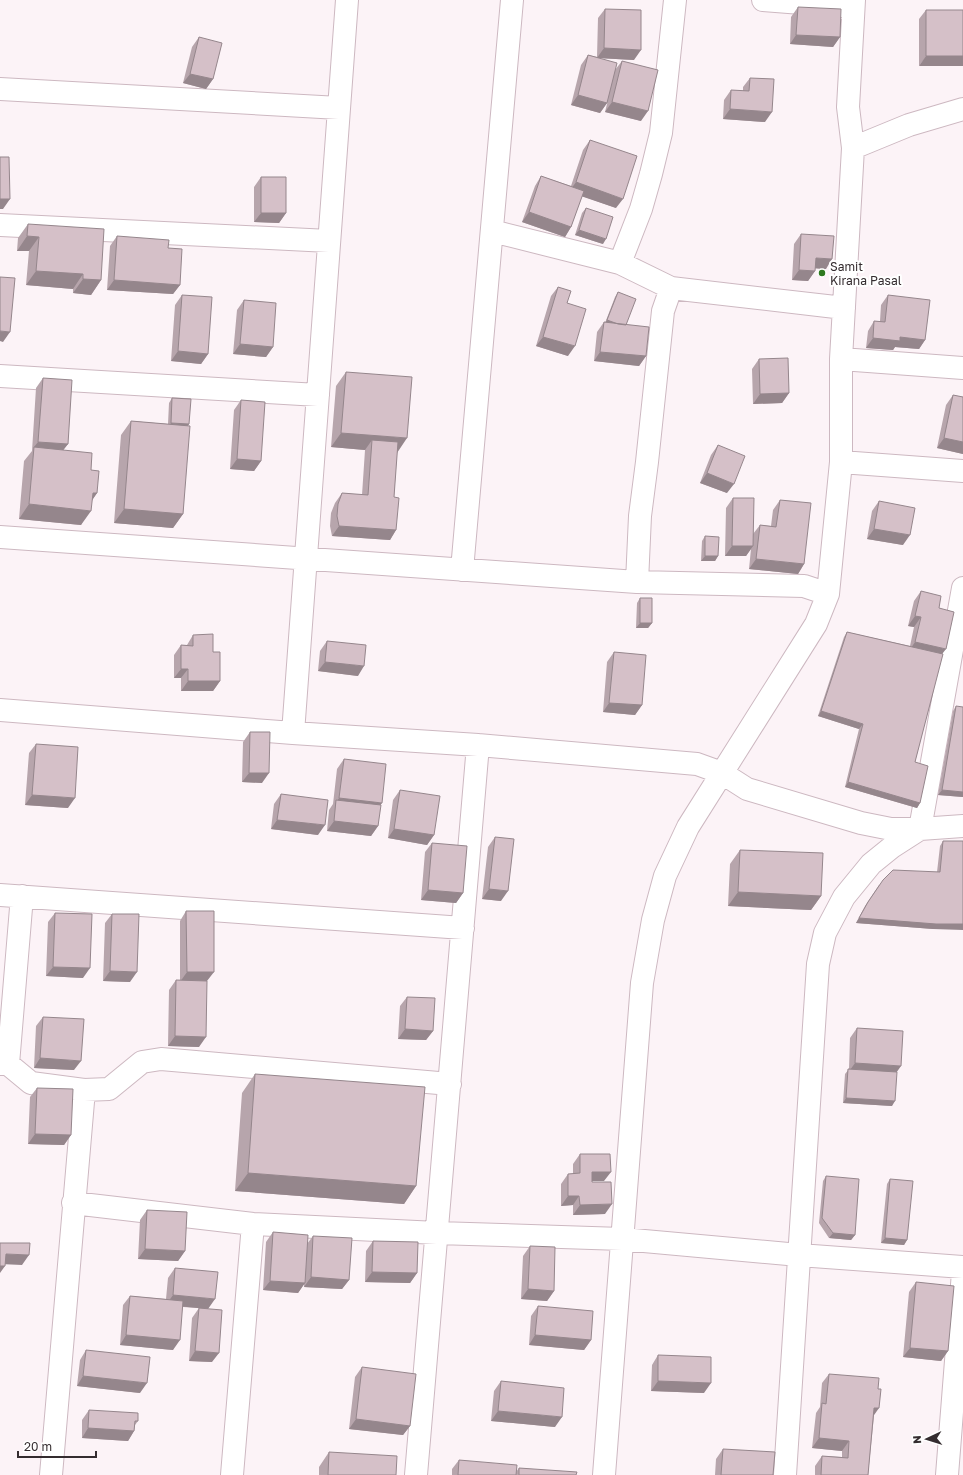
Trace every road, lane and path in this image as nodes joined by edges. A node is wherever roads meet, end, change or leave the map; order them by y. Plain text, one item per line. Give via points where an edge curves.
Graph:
1 (347, 0) edge
2 (512, 0) edge
3 (675, 0) edge
4 (764, 0) edge
5 (854, 3) edge
6 (0, 89) edge
7 (339, 108) junction
8 (963, 109) edge
9 (853, 148) junction
10 (0, 225) edge
11 (492, 231) junction
12 (329, 241) junction
13 (620, 263) junction
14 (671, 288) junction
15 (844, 308) junction
16 (841, 359) junction
17 (963, 368) edge
18 (0, 376) edge
19 (318, 395) junction
20 (841, 462) junction
21 (963, 471) edge
22 (0, 537) edge
23 (306, 558) junction
24 (462, 570) junction
25 (637, 582) junction
26 (963, 588) edge
27 (828, 594) junction
28 (0, 710) edge
29 (293, 733) junction
30 (478, 745) junction
31 (722, 774) junction
32 (963, 826) edge
33 (920, 829) junction
34 (0, 895) edge
35 (22, 896) junction
36 (463, 928) junction
37 (4, 1064) edge
38 (450, 1084) junction
39 (84, 1090) junction
40 (73, 1203) junction
41 (253, 1224) junction
42 (437, 1233) junction
43 (622, 1239) junction
44 (799, 1255) junction
45 (963, 1267) edge
46 (963, 1272) edge
47 (51, 1475) edge
48 (232, 1475) edge
49 (416, 1475) edge
50 (604, 1475) edge
51 (785, 1475) edge
52 (947, 1475) edge

1 - 7 street
2 - 11 street
3 - 13 street via 661,133 641,209
4 - 5 street
5 - 9 street via 848,106
6 - 7 street
7 - 12 street
8 - 9 street via 910,125
9 - 15 street
10 - 12 street
11 - 13 street
11 - 24 street
12 - 19 street
13 - 14 street
14 - 15 street
14 - 25 street via 663,311 640,516
15 - 16 street
16 - 17 street
16 - 20 street
18 - 19 street
19 - 23 street
20 - 21 street
20 - 27 street
22 - 23 street
23 - 24 street
23 - 29 street
24 - 25 street
25 - 27 street via 804,586
26 - 33 street
27 - 31 street via 816,624
28 - 29 street
29 - 30 street
30 - 31 street via 698,764
30 - 36 street
31 - 33 street via 747,789 861,824 891,829
31 - 43 street via 688,827 665,876 652,920 642,983
32 - 33 street
33 - 44 street via 871,864 844,897 825,933 818,964
34 - 35 street
35 - 36 street
35 - 37 street
36 - 38 street
37 - 39 street via 31,1083
38 - 39 street via 161,1059 142,1062 109,1089
38 - 42 street
39 - 40 street
40 - 41 street
40 - 47 street
41 - 42 street
41 - 48 street
42 - 43 street
42 - 49 street
43 - 44 street
43 - 50 street
44 - 45 street
44 - 51 street
46 - 52 street

